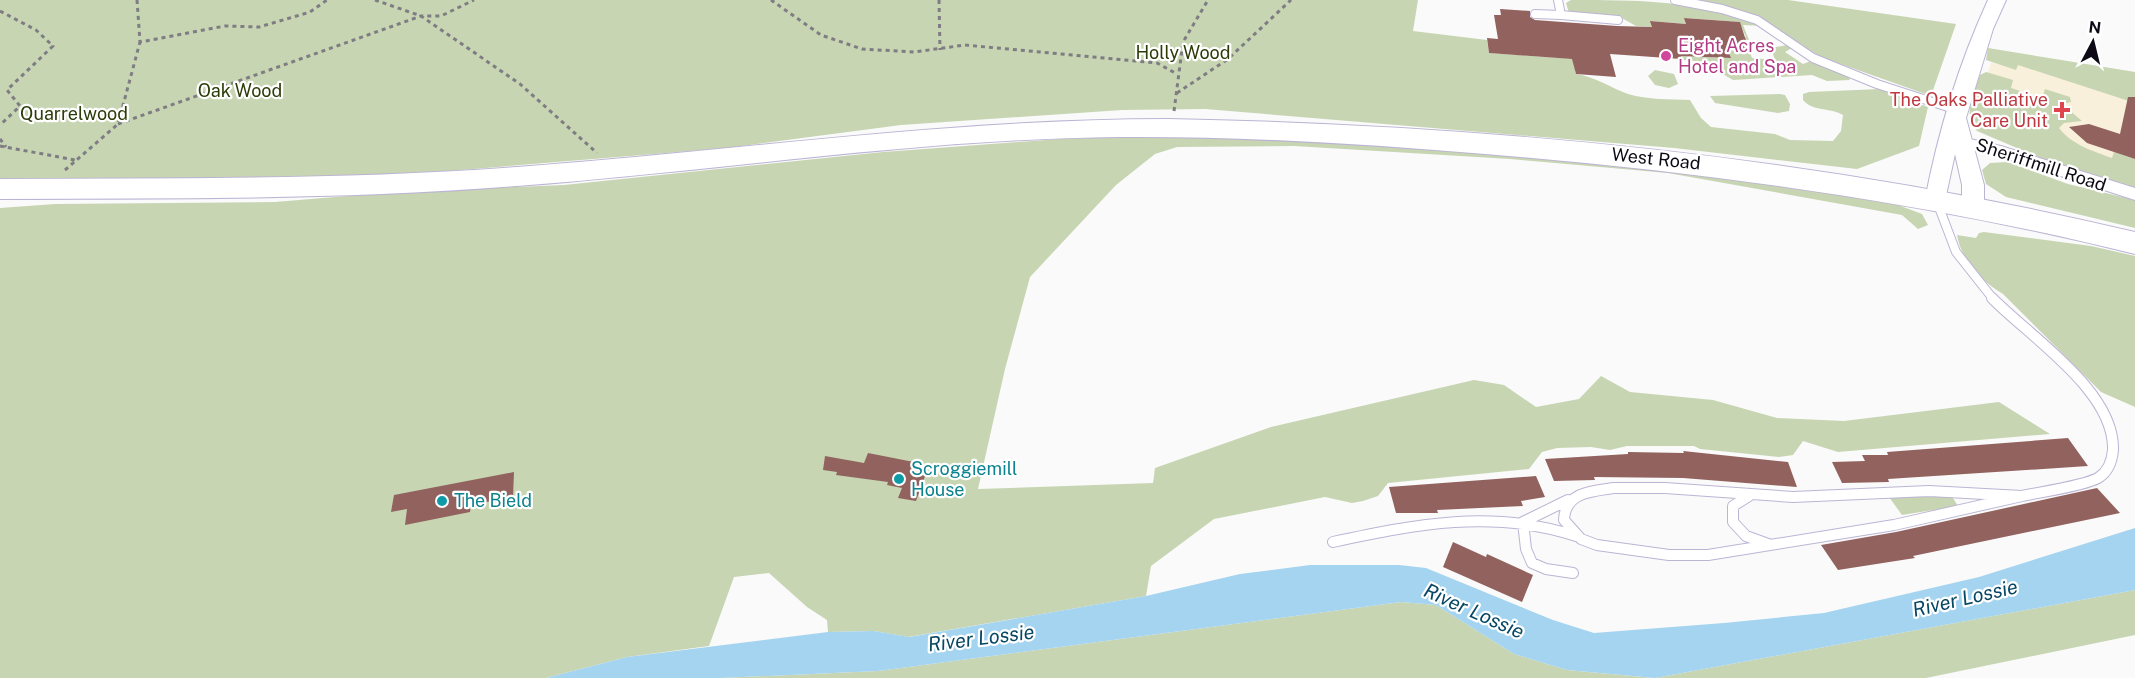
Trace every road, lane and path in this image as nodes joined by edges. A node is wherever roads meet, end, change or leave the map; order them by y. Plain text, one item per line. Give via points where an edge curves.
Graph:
1 (137, 0) edge
2 (327, 0) edge
3 (375, 0) edge
4 (474, 0) edge
5 (771, 0) edge
6 (939, 0) edge
7 (1208, 0) edge
8 (1291, 0) edge
9 (1557, 0) edge
10 (1675, 0) edge
11 (1997, 0) edge
12 (0, 11) edge
13 (1535, 14) dead end
14 (1561, 15) junction
15 (421, 16) junction
16 (1618, 20) dead end
17 (140, 42) junction
18 (940, 51) junction
19 (1177, 74) junction
20 (1177, 93) junction
21 (1956, 114) junction
22 (118, 124) junction
23 (0, 125) edge
24 (1171, 127) junction
25 (0, 139) edge
26 (1954, 140) junction
27 (0, 146) edge
28 (6, 147) junction
29 (75, 160) junction
30 (614, 169) junction
31 (59, 175) dead end
32 (0, 189) edge
33 (2135, 194) edge
34 (1936, 200) junction
35 (1973, 207) junction
36 (2135, 243) edge
37 (1750, 495) junction
38 (2022, 496) junction
39 (1573, 497) junction
40 (1523, 522) junction
41 (1581, 538) junction
42 (1333, 542) dead end
43 (1776, 546) junction
44 (1573, 573) dead end

1 - 17 path
2 - 17 path via 310,12 259,27 225,26
3 - 15 path
4 - 15 path via 441,16
5 - 18 path via 829,39 886,53
6 - 18 path
7 - 19 path via 1183,42
8 - 20 path via 1228,59
9 - 14 lane
10 - 21 lane via 1748,16 1813,58
11 - 21 street
12 - 23 path via 36,30 53,46 7,90 20,106
13 - 14 lane
14 - 16 lane
15 - 22 path
15 - 30 path via 520,84
17 - 22 path
18 - 19 path via 965,45 1056,52 1157,63
19 - 20 path
20 - 24 path
21 - 26 street
22 - 29 path
24 - 30 highway, West Road via 1061,129 882,142
24 - 34 highway, West Road via 1285,130 1677,160
25 - 28 path
26 - 33 street, Sheriffmill Road via 2006,151 2060,173
26 - 34 street
26 - 35 street via 1973,185
27 - 28 path
28 - 29 path
29 - 31 path
30 - 32 highway, West Road via 412,184 272,189
34 - 35 highway, West Road
34 - 38 lane via 1946,238 1966,268 2091,394 2109,428 2113,456 2105,475
35 - 36 highway, West Road
37 - 38 lane via 1957,491
37 - 39 lane via 1689,488 1598,491
37 - 43 lane via 1733,506 1733,522 1753,540
38 - 43 lane
39 - 40 lane
39 - 41 lane via 1566,506 1564,520
40 - 41 lane via 1548,525
40 - 42 lane via 1417,526
40 - 44 lane via 1525,555 1530,563
41 - 43 lane via 1614,548 1669,555 1707,555

